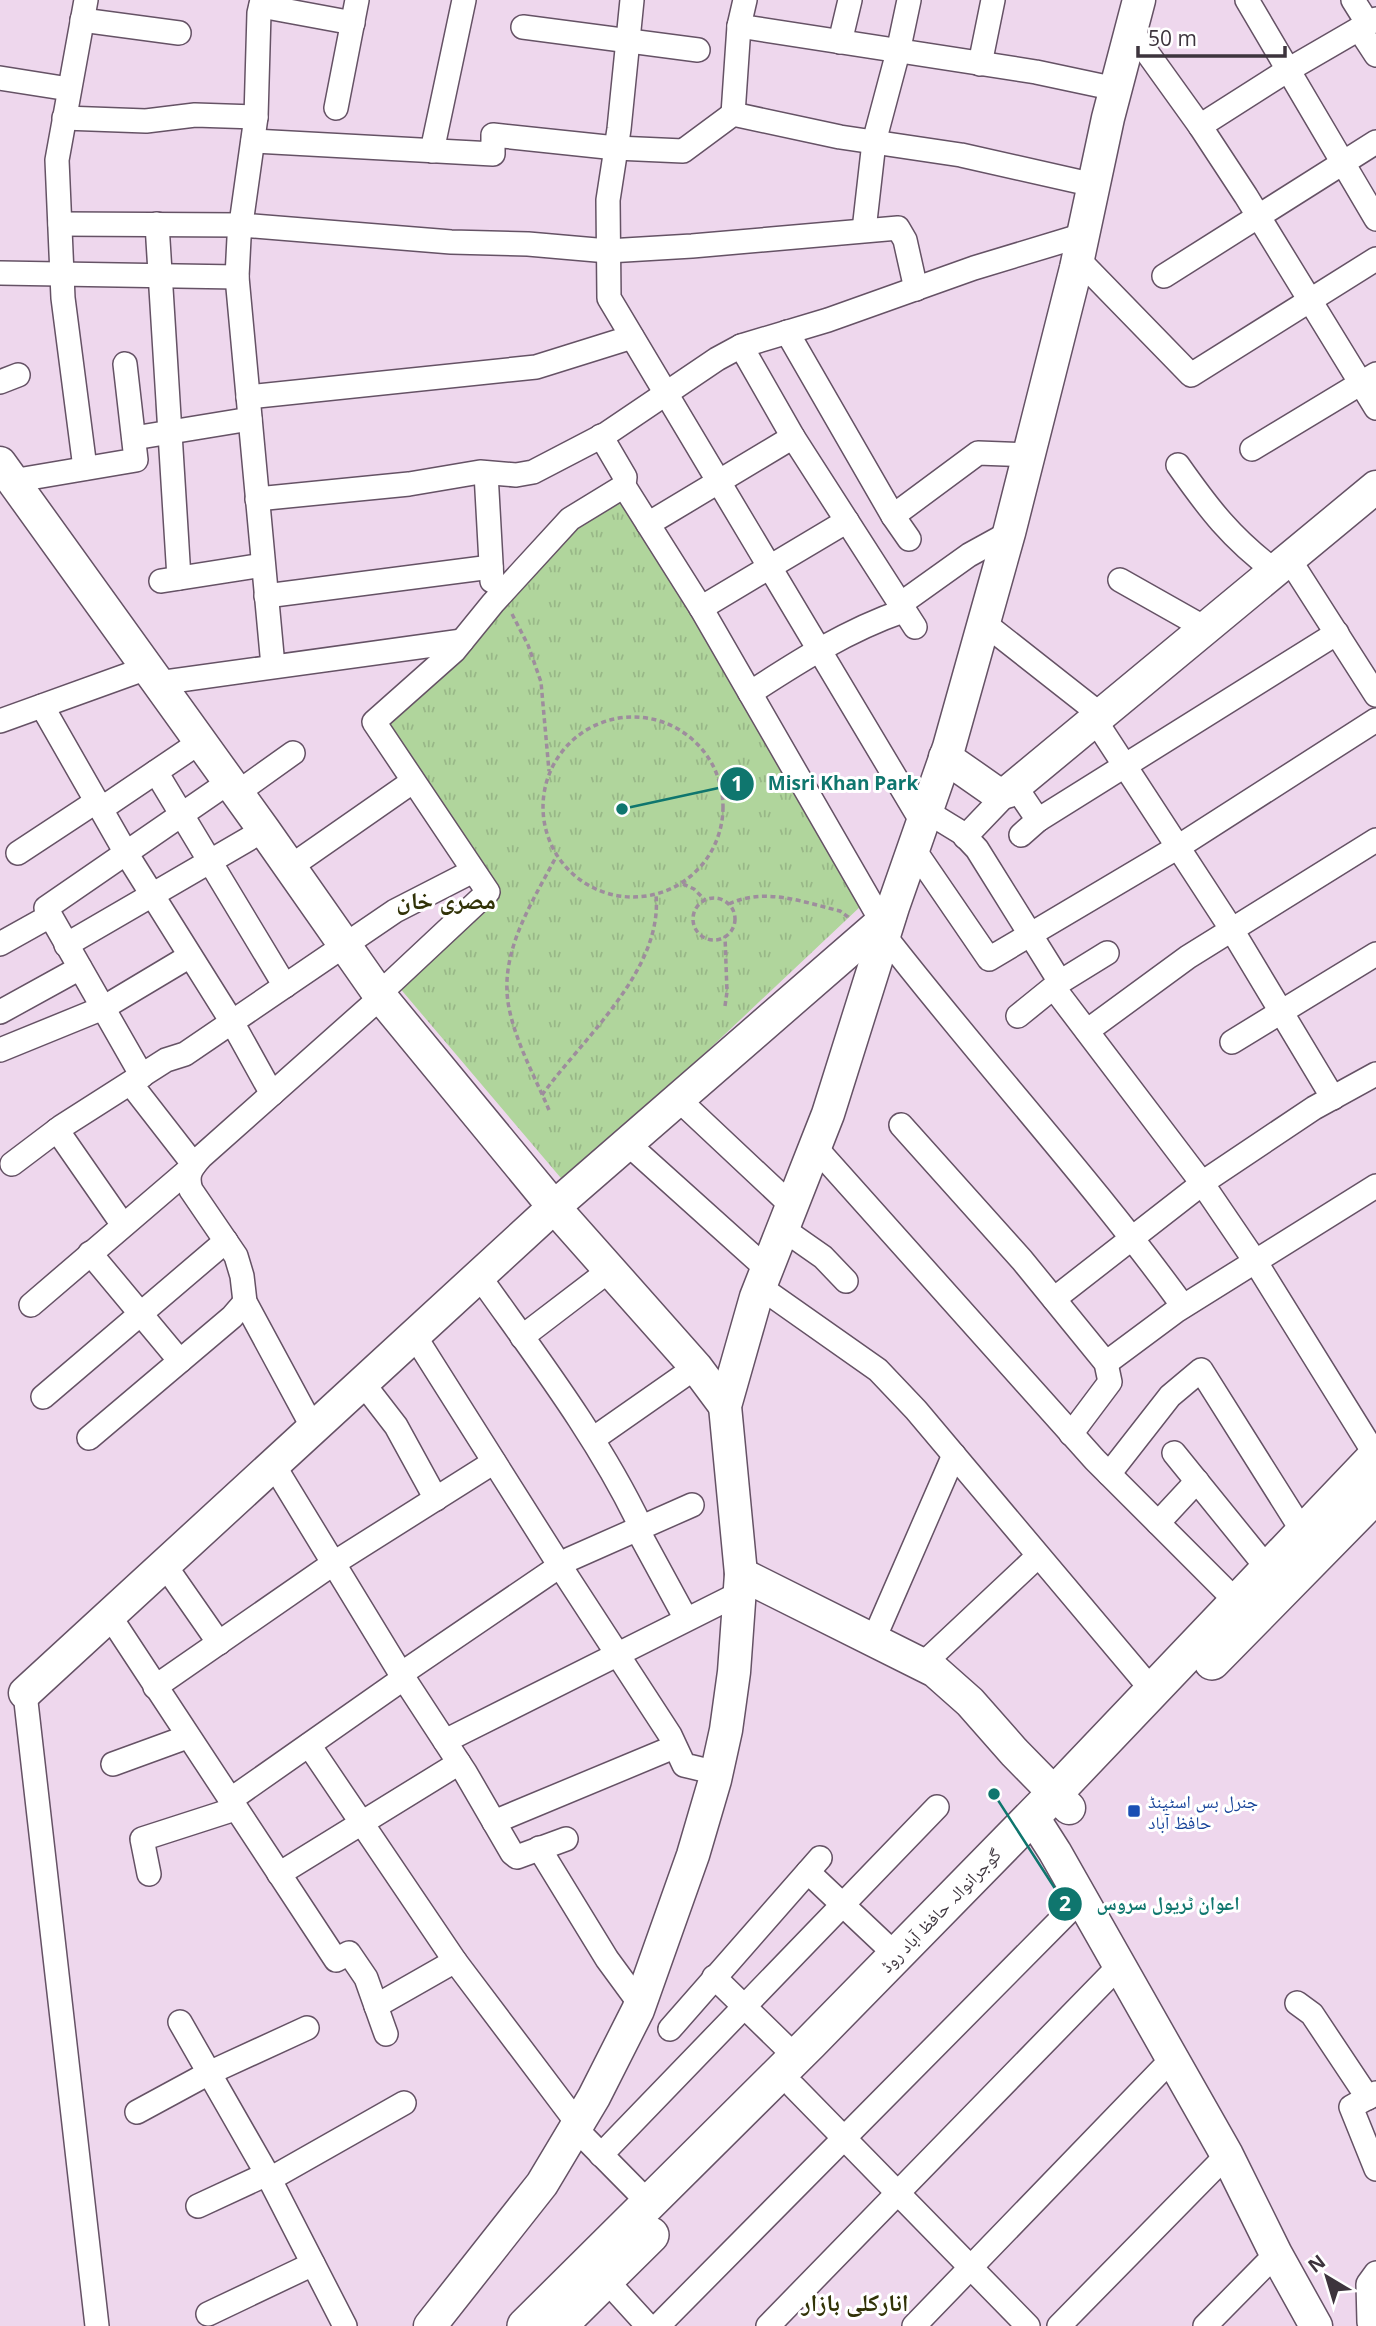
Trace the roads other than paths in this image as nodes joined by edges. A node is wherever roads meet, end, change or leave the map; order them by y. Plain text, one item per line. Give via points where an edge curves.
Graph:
1 (464, 0) edge
2 (632, 0) edge
3 (745, 0) edge
4 (850, 0) edge
5 (909, 0) edge
6 (993, 0) edge
7 (1247, 0) edge
8 (1353, 0) edge
9 (262, 3) edge
10 (84, 10) edge
11 (355, 11) edge
12 (1135, 15) edge
13 (1368, 24) edge
14 (739, 26) junction
15 (523, 27) dead end
16 (179, 33) dead end
17 (628, 40) junction
18 (840, 42) junction
19 (698, 50) dead end
20 (898, 52) junction
21 (1376, 55) edge
22 (980, 64) junction
23 (1288, 70) junction
24 (0, 78) edge
25 (69, 89) junction
26 (1116, 89) junction
27 (336, 108) dead end
28 (733, 114) junction
29 (256, 117) junction
30 (64, 118) junction
31 (1200, 126) junction
32 (253, 141) junction
33 (874, 142) junction
34 (1376, 142) edge
35 (616, 148) junction
36 (432, 151) junction
37 (1343, 163) junction
38 (1094, 185) junction
39 (1257, 215) junction
40 (1376, 219) edge
41 (60, 224) junction
42 (157, 224) junction
43 (241, 225) junction
44 (864, 230) junction
45 (1081, 247) junction
46 (608, 251) junction
47 (1376, 259) edge
48 (0, 273) edge
49 (62, 273) junction
50 (1164, 276) dead end
51 (162, 277) junction
52 (237, 277) junction
53 (916, 289) junction
54 (1310, 300) junction
55 (787, 331) junction
56 (632, 337) junction
57 (741, 346) junction
58 (125, 364) dead end
59 (1368, 379) edge
60 (666, 394) junction
61 (249, 408) junction
62 (1376, 408) edge
63 (170, 432) junction
64 (601, 436) junction
65 (793, 437) junction
66 (134, 438) junction
67 (1252, 449) dead end
68 (1029, 455) junction
69 (1178, 465) dead end
70 (85, 468) junction
71 (6, 472) edge
72 (486, 472) junction
73 (718, 481) junction
74 (624, 486) junction
75 (1376, 487) edge
76 (257, 499) junction
77 (893, 516) junction
78 (847, 522) junction
79 (648, 524) junction
80 (1009, 533) junction
81 (909, 539) dead end
82 (263, 565) junction
83 (1282, 565) junction
84 (491, 566) junction
85 (769, 566) junction
86 (1120, 580) dead end
87 (266, 596) junction
88 (496, 600) junction
89 (701, 608) junction
90 (906, 614) junction
91 (984, 624) junction
92 (1205, 628) junction
93 (1337, 633) junction
94 (462, 641) junction
95 (819, 649) junction
96 (273, 666) junction
97 (152, 675) junction
98 (750, 693) junction
99 (1376, 695) edge
100 (42, 706) junction
101 (1098, 717) junction
102 (1376, 720) edge
103 (0, 721) edge
104 (200, 742) junction
105 (293, 753) dead end
106 (945, 757) junction
107 (1125, 766) junction
108 (156, 772) junction
109 (412, 782) junction
110 (233, 787) junction
111 (1012, 788) junction
112 (99, 805) junction
113 (182, 814) junction
114 (921, 827) junction
115 (264, 830) junction
116 (965, 836) junction
117 (1376, 840) edge
118 (1178, 847) junction
119 (18, 853) dead end
120 (126, 853) junction
121 (210, 861) junction
122 (290, 867) junction
123 (473, 870) junction
124 (152, 895) junction
125 (50, 916) junction
126 (881, 927) junction
127 (1232, 930) junction
128 (1030, 934) junction
129 (0, 944) edge
130 (66, 945) junction
131 (345, 946) junction
132 (1107, 953) dead end
133 (1376, 954) edge
134 (190, 956) junction
135 (80, 968) junction
136 (1057, 985) junction
137 (285, 986) junction
138 (380, 995) junction
139 (103, 1008) junction
140 (0, 1012) edge
141 (1282, 1013) junction
142 (1018, 1016) dead end
143 (232, 1022) junction
144 (1087, 1031) junction
145 (1232, 1042) dead end
146 (0, 1050) edge
147 (1376, 1074) edge
148 (137, 1080) junction
149 (272, 1094) junction
150 (1333, 1098) junction
151 (678, 1099) junction
152 (901, 1125) dead end
153 (57, 1130) junction
154 (627, 1143) junction
155 (815, 1147) junction
156 (12, 1164) dead end
157 (193, 1166) junction
158 (1202, 1183) junction
159 (1376, 1186) edge
160 (554, 1207) junction
161 (787, 1217) junction
162 (123, 1226) junction
163 (1133, 1238) junction
164 (226, 1241) junction
165 (90, 1253) junction
166 (1255, 1261) junction
167 (611, 1269) junction
168 (479, 1276) junction
169 (764, 1278) junction
170 (846, 1281) dead end
171 (1054, 1299) junction
172 (245, 1302) junction
173 (31, 1305) dead end
174 (1183, 1306) junction
175 (141, 1314) junction
176 (414, 1335) junction
177 (522, 1337) junction
178 (180, 1361) junction
179 (1106, 1363) junction
180 (696, 1367) junction
181 (362, 1382) junction
182 (43, 1397) dead end
183 (725, 1406) junction
184 (313, 1428) junction
185 (1071, 1434) junction
186 (89, 1438) dead end
187 (593, 1439) junction
188 (1174, 1453) dead end
189 (954, 1455) junction
190 (1376, 1456) edge
191 (494, 1462) junction
192 (274, 1464) junction
193 (1109, 1474) junction
194 (1197, 1481) junction
195 (1376, 1495) edge
196 (436, 1499) junction
197 (692, 1505) dead end
198 (1158, 1523) junction
199 (639, 1528) junction
200 (1303, 1532) junction
201 (1038, 1556) junction
202 (334, 1563) junction
203 (164, 1564) junction
204 (560, 1566) junction
205 (1268, 1569) junction
206 (740, 1583) junction
207 (1237, 1602) junction
208 (109, 1615) junction
209 (686, 1619) junction
210 (873, 1640) junction
211 (219, 1643) junction
212 (617, 1654) junction
213 (922, 1665) junction
214 (403, 1676) junction
215 (155, 1687) junction
216 (1152, 1690) junction
217 (25, 1693) joint
218 (187, 1737) junction
219 (445, 1741) junction
220 (309, 1745) junction
221 (674, 1747) junction
222 (459, 1763) junction
223 (113, 1764) dead end
224 (717, 1773) junction
225 (232, 1804) junction
226 (937, 1807) dead end
227 (1049, 1813) junction
228 (361, 1822) junction
229 (494, 1822) junction
230 (566, 1839) dead end
231 (539, 1848) junction
232 (149, 1874) dead end
233 (279, 1874) junction
234 (1080, 1900) junction
235 (844, 1904) junction
236 (896, 1955) junction
237 (455, 1961) junction
238 (1119, 1966) junction
239 (714, 1977) junction
240 (1297, 2003) dead end
241 (376, 2006) junction
242 (744, 2006) junction
243 (639, 2007) junction
244 (180, 2021) dead end
245 (307, 2028) dead end
246 (670, 2029) junction
247 (386, 2034) dead end
248 (696, 2055) junction
249 (1172, 2059) junction
250 (795, 2072) junction
251 (209, 2073) junction
252 (1372, 2095) edge
253 (404, 2103) dead end
254 (137, 2112) dead end
255 (576, 2126) junction
256 (843, 2137) junction
257 (601, 2155) junction
258 (1227, 2155) junction
259 (1376, 2169) edge
260 (269, 2177) junction
261 (898, 2193) junction
262 (649, 2203) junction
263 (198, 2206) dead end
264 (1276, 2254) junction
265 (313, 2264) junction
266 (971, 2268) junction
267 (1376, 2273) edge
268 (606, 2280) junction
269 (208, 2314) dead end
270 (1368, 2322) edge
271 (97, 2326) edge
272 (345, 2326) edge
273 (430, 2326) edge
274 (526, 2326) edge
275 (559, 2326) edge
276 (648, 2326) edge
277 (658, 2326) edge
278 (768, 2326) edge
279 (914, 2326) edge
280 (1028, 2326) edge
281 (1059, 2326) edge
282 (1205, 2326) edge
283 (1316, 2326) edge

1 - 36 street
2 - 17 street
3 - 14 street
4 - 18 street
5 - 20 street
6 - 22 street
7 - 23 street
8 - 13 street
9 - 11 street
9 - 29 street
10 - 16 street
10 - 25 street
11 - 27 street
12 - 26 street
12 - 31 street
13 - 21 street
13 - 23 street
14 - 18 street
14 - 28 street
15 - 17 street
17 - 19 street
17 - 35 street
18 - 20 street
20 - 22 street
20 - 33 street
22 - 26 street
23 - 31 street
23 - 37 street
24 - 25 street
25 - 30 street
26 - 38 street
28 - 33 street
28 - 35 street via 683,151
29 - 30 street
29 - 32 street
30 - 41 street via 57,160
31 - 39 street
32 - 36 street
32 - 43 street
33 - 38 street via 961,155
33 - 44 street
34 - 37 street
35 - 36 street via 494,135 493,154
35 - 46 street via 608,200
37 - 39 street
37 - 40 street
38 - 45 street
39 - 50 street
39 - 54 street
41 - 42 street
41 - 49 street
42 - 43 street
42 - 51 street
43 - 46 street
43 - 52 street
44 - 46 street
44 - 53 street via 898,228
45 - 53 street
45 - 54 street via 1191,375
45 - 68 street
46 - 56 street via 609,298
47 - 54 street
48 - 49 street
49 - 51 street
49 - 70 street
51 - 52 street
51 - 63 street
52 - 61 street
53 - 55 street
54 - 59 street
55 - 57 street
55 - 77 street
56 - 60 street
56 - 61 street via 536,367
57 - 60 street
57 - 65 street
58 - 66 street
59 - 62 street
59 - 67 street
60 - 64 street
60 - 73 street
61 - 63 street
61 - 76 street
63 - 66 street
63 - 82 street via 170,580
64 - 72 street via 533,472
64 - 74 street via 625,477
65 - 73 street
65 - 78 street
66 - 70 street via 136,460
68 - 77 street via 978,453
68 - 80 street
69 - 83 street via 1215,517 1249,551
70 - 71 street
71 - 97 street
72 - 76 street
72 - 84 street
73 - 79 street
73 - 85 street
74 - 79 street
74 - 88 street via 570,519
75 - 83 street
76 - 82 street
77 - 81 street
78 - 85 street
78 - 90 street
79 - 89 street
80 - 90 street via 969,555
80 - 91 street
82 - 87 street
83 - 92 street
83 - 93 street
84 - 87 street
84 - 88 street
85 - 89 street
85 - 95 street
86 - 92 street
87 - 96 street
88 - 94 street
89 - 98 street
90 - 95 street via 879,619
91 - 101 street
91 - 106 street
92 - 101 street
93 - 99 street
93 - 107 street
94 - 96 street
94 - 109 street via 374,722
95 - 98 street
95 - 114 street
96 - 97 street
97 - 100 street
97 - 104 street
98 - 126 street
100 - 103 street
100 - 112 street
101 - 107 street
101 - 111 street
102 - 118 street
104 - 108 street
104 - 110 street
105 - 110 street
106 - 111 street via 998,794
106 - 114 street
107 - 111 street via 1030,827
107 - 118 street
108 - 112 street
108 - 113 street
109 - 122 street
109 - 123 street
110 - 113 street
110 - 115 street
111 - 116 street
112 - 119 street
112 - 120 street
113 - 120 street
113 - 121 street
114 - 116 street
114 - 126 street
114 - 128 street via 989,959
115 - 121 street
115 - 122 street
116 - 128 street
117 - 127 street
118 - 127 street
118 - 128 street
120 - 124 street
120 - 125 street via 46,908
121 - 124 street
121 - 137 street
122 - 131 street
123 - 131 street via 395,911
123 - 138 street via 488,892
124 - 130 street
124 - 134 street
125 - 129 street
125 - 130 street
126 - 151 street
126 - 155 street
126 - 163 street via 987,1064
127 - 141 street
127 - 144 street
128 - 136 street
130 - 135 street
131 - 137 street
131 - 138 street
132 - 136 street
133 - 141 street
134 - 139 street
134 - 143 street
135 - 139 street
135 - 140 street
136 - 142 street
136 - 144 street
137 - 143 street
138 - 149 street
138 - 160 street
139 - 146 street
139 - 148 street
141 - 145 street
141 - 150 street
143 - 148 street
143 - 149 street
144 - 158 street
147 - 150 street
148 - 153 street
148 - 157 street
149 - 157 street
150 - 158 street
151 - 154 street
151 - 161 street
152 - 171 street
153 - 156 street
153 - 162 street
154 - 160 street
154 - 169 street
155 - 161 street
155 - 185 street
157 - 162 street
157 - 164 street via 188,1180 191,1190
158 - 163 street
158 - 166 street
159 - 166 street
160 - 167 street
160 - 168 street
161 - 169 street
161 - 170 street
162 - 165 street
163 - 171 street
163 - 174 street
164 - 172 street via 236,1256
164 - 175 street
165 - 173 street
165 - 175 street
166 - 174 street
166 - 190 street
167 - 177 street
167 - 180 street
168 - 176 street
168 - 177 street
169 - 183 street
169 - 189 street via 878,1370
171 - 179 street
172 - 178 street
172 - 184 street
174 - 179 street
175 - 178 street
175 - 182 street
176 - 181 street
176 - 191 street
177 - 187 street
178 - 186 street
179 - 185 street via 1110,1382
180 - 183 street
180 - 187 street
181 - 184 street
181 - 196 street via 397,1426
183 - 206 street
184 - 192 street
185 - 193 street
187 - 199 street
188 - 194 street
189 - 201 street
189 - 210 street
190 - 200 main road, گوجرانوالہ حافظ آباد روڈ
191 - 196 street
191 - 204 street
192 - 202 street
192 - 203 street
193 - 198 street
193 - 200 street via 1170,1396 1201,1370
194 - 198 street
194 - 205 street
195 - 227 main road, گوجرانوالہ حافظ آباد روڈ
196 - 202 street
197 - 199 street
198 - 207 street
199 - 204 street
199 - 209 street
200 - 205 main road, گوجرانوالہ حافظ آباد روڈ
201 - 213 street
201 - 216 street
202 - 211 street
202 - 214 street
203 - 208 street
203 - 211 street
204 - 212 street
204 - 214 street
205 - 207 main road, گوجرانوالہ حافظ آباد روڈ
206 - 209 street
206 - 210 street
206 - 224 street via 732,1684
207 - 216 main road, گوجرانوالہ حافظ آباد روڈ
208 - 215 street
208 - 217 street
209 - 212 street
210 - 213 street
211 - 215 street
212 - 219 street
212 - 221 street
213 - 227 street via 970,1702 1014,1752
214 - 219 street
214 - 220 street
215 - 218 street
216 - 227 main road, گوجرانوالہ حافظ آباد روڈ
217 - 271 street
218 - 223 street
218 - 225 street
219 - 222 street
220 - 225 street
220 - 228 street
221 - 224 street via 684,1765
221 - 229 street
222 - 228 street
222 - 229 street
224 - 243 street
225 - 232 street via 142,1839
225 - 233 street
226 - 235 street
227 - 234 street
227 - 236 main road, گوجرانوالہ حافظ آباد روڈ
227 - 250 main road, گوجرانوالہ حافظ آباد روڈ
228 - 233 street
228 - 237 street
229 - 231 street via 517,1857
230 - 231 street
231 - 243 street
233 - 241 street via 336,1960 349,1952 366,1978
234 - 238 street
234 - 256 street
235 - 236 street
235 - 239 street via 814,1865
235 - 242 street
236 - 250 main road, گوجرانوالہ حافظ آباد روڈ
237 - 241 street
237 - 255 street
238 - 249 street
238 - 261 street
239 - 242 street
239 - 246 street
240 - 252 street via 1312,2014
241 - 247 street
242 - 248 street
242 - 250 street
243 - 246 street
243 - 255 street
244 - 251 street
245 - 251 street
246 - 248 street
248 - 257 street
249 - 258 street
249 - 266 street
250 - 256 street
250 - 262 main road, گوجرانوالہ حافظ آباد روڈ
250 - 268 main road, گوجرانوالہ حافظ آباد روڈ
251 - 254 street
251 - 260 street
252 - 259 street via 1351,2107
253 - 260 street
255 - 257 street
255 - 273 street via 542,2183
256 - 261 street
256 - 277 street
257 - 262 street
258 - 264 street
258 - 281 street
260 - 263 street
260 - 265 street
261 - 266 street
261 - 278 street
262 - 274 main road, گوجرانوالہ حافظ آباد روڈ
264 - 282 street
264 - 283 street
265 - 269 street
265 - 272 street
266 - 279 street
266 - 280 street
267 - 270 street via 1368,2284
268 - 275 main road, گوجرانوالہ حافظ آباد روڈ
268 - 276 street

